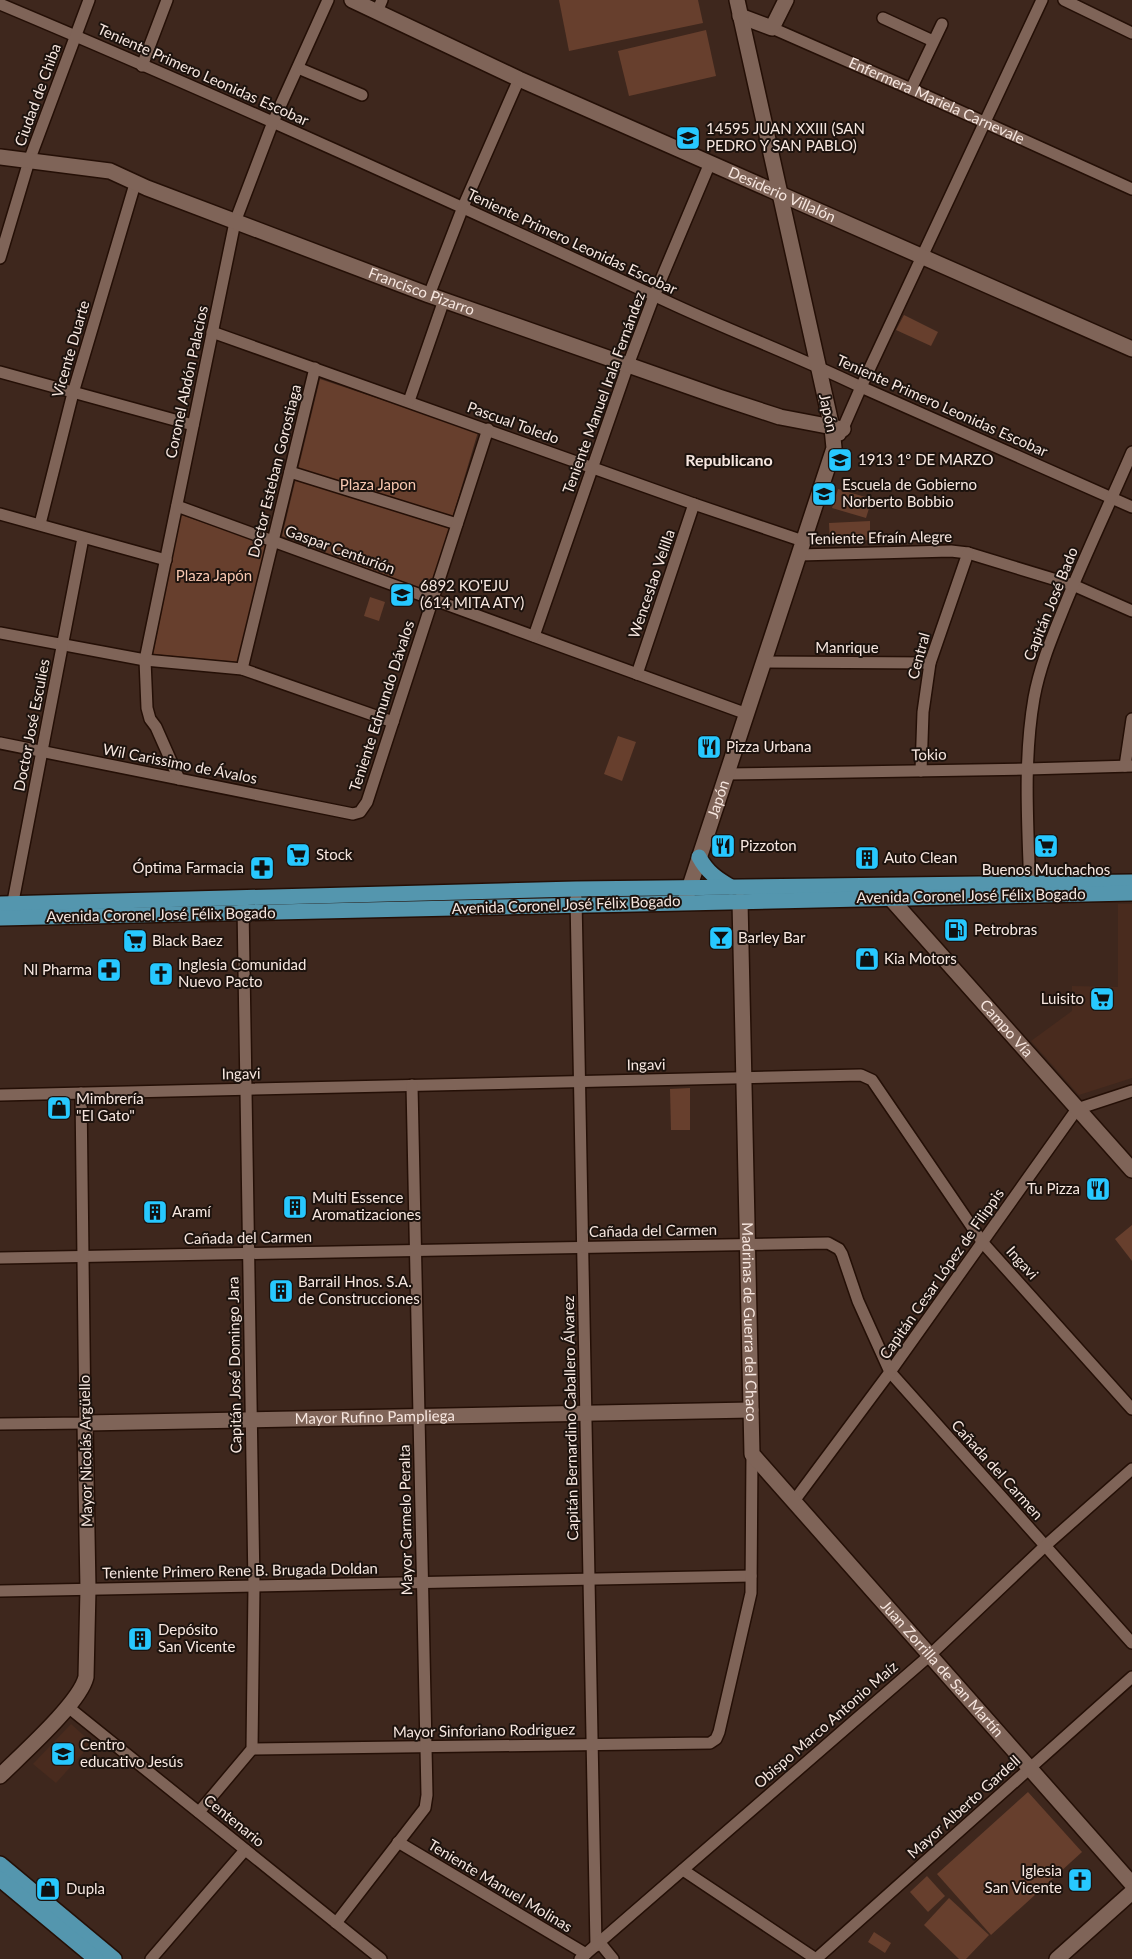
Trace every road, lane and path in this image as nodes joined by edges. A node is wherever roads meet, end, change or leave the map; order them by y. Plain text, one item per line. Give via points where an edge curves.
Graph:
1 (89, 0) edge
2 (167, 0) edge
3 (328, 0) edge
4 (352, 0) edge
5 (737, 0) edge
6 (786, 0) edge
7 (1042, 0) edge
8 (1064, 0) edge
9 (0, 4) edge
10 (379, 6) edge
11 (740, 16) junction
12 (882, 18) dead end
13 (942, 24) dead end
14 (772, 28) junction
15 (1132, 33) edge
16 (75, 36) junction
17 (933, 42) junction
18 (142, 66) junction
19 (298, 68) junction
20 (519, 79) junction
21 (911, 88) junction
22 (362, 95) dead end
23 (273, 122) junction
24 (985, 122) junction
25 (0, 157) edge
26 (29, 161) junction
27 (710, 163) junction
28 (135, 184) junction
29 (1132, 189) edge
30 (780, 194) junction
31 (463, 208) junction
32 (235, 222) junction
33 (923, 257) junction
34 (0, 258) edge
35 (429, 295) junction
36 (654, 296) junction
37 (444, 300) junction
38 (212, 332) junction
39 (1132, 349) edge
40 (628, 365) junction
41 (817, 366) junction
42 (315, 368) junction
43 (0, 372) edge
44 (861, 387) junction
45 (73, 393) junction
46 (409, 401) junction
47 (193, 425) junction
48 (838, 428) junction
49 (488, 429) junction
50 (1132, 452) edge
51 (592, 468) junction
52 (290, 472) junction
53 (1112, 498) junction
54 (694, 504) junction
55 (177, 506) junction
56 (1132, 507) edge
57 (0, 514) edge
58 (40, 524) junction
59 (457, 524) junction
60 (83, 538) junction
61 (273, 541) junction
62 (801, 548) junction
63 (968, 553) junction
64 (166, 560) junction
65 (1073, 585) junction
66 (433, 599) junction
67 (1132, 611) edge
68 (0, 633) edge
69 (534, 636) junction
70 (63, 644) junction
71 (145, 660) junction
72 (764, 662) junction
73 (930, 663) junction
74 (242, 669) junction
75 (637, 674) junction
76 (747, 714) junction
77 (1132, 719) edge
78 (393, 722) junction
79 (0, 743) edge
80 (42, 751) junction
81 (1129, 766) edge
82 (1027, 769) junction
83 (921, 770) junction
84 (727, 774) junction
85 (179, 779) junction
86 (353, 814) joint
87 (700, 857) junction
88 (879, 886) junction
89 (1128, 887) edge
90 (731, 888) junction
91 (576, 889) junction
92 (1030, 889) junction
93 (687, 895) junction
94 (242, 896) junction
95 (890, 898) junction
96 (740, 901) junction
97 (576, 906) junction
98 (6, 911) edge
99 (243, 914) junction
100 (744, 1078) junction
101 (579, 1081) junction
102 (412, 1085) junction
103 (246, 1089) junction
104 (1132, 1091) edge
105 (81, 1093) junction
106 (0, 1095) edge
107 (1077, 1109) junction
108 (1132, 1170) edge
109 (983, 1243) junction
110 (748, 1244) junction
111 (583, 1247) junction
112 (416, 1250) junction
113 (248, 1253) junction
114 (83, 1256) junction
115 (0, 1258) edge
116 (890, 1372) junction
117 (1132, 1409) edge
118 (751, 1410) junction
119 (586, 1413) junction
120 (419, 1416) junction
121 (251, 1420) junction
122 (85, 1423) junction
123 (0, 1424) edge
124 (752, 1454) junction
125 (1132, 1469) edge
126 (794, 1501) junction
127 (1045, 1546) junction
128 (751, 1576) junction
129 (589, 1580) junction
130 (423, 1583) junction
131 (254, 1586) junction
132 (88, 1589) junction
133 (0, 1590) edge
134 (1132, 1643) edge
135 (929, 1656) junction
136 (1132, 1677) edge
137 (68, 1707) junction
138 (716, 1739) joint
139 (592, 1744) junction
140 (426, 1748) junction
141 (252, 1749) junction
142 (1030, 1768) junction
143 (0, 1776) edge
144 (198, 1812) junction
145 (398, 1842) junction
146 (245, 1850) junction
147 (0, 1864) edge
148 (683, 1870) junction
149 (0, 1879) edge
150 (1132, 1884) edge
151 (1132, 1892) edge
152 (336, 1923) junction
153 (598, 1945) junction
154 (583, 1957) edge
155 (96, 1959) edge
156 (114, 1959) edge
157 (150, 1959) edge
158 (381, 1959) edge
159 (613, 1959) edge
160 (816, 1959) edge
161 (1057, 1959) edge

1 - 16 street, Ciudad de Chiba
2 - 18 street
3 - 19 street, Coronel Abdón Palacios
4 - 10 street, Desiderio Villalón
5 - 11 street, Japón
6 - 14 street
7 - 24 street
8 - 15 street
9 - 16 street, Teniente Primero Leonidas Escobar
10 - 20 street, Desiderio Villalón
11 - 14 street, Enfermera Mariela Carnevale
11 - 30 street, Japón
12 - 17 street
13 - 17 street
14 - 21 street, Enfermera Mariela Carnevale
16 - 18 street, Teniente Primero Leonidas Escobar
16 - 26 street, Ciudad de Chiba
17 - 21 street
18 - 23 street, Teniente Primero Leonidas Escobar
19 - 22 street
19 - 23 street, Coronel Abdón Palacios
20 - 27 street, Desiderio Villalón
20 - 31 street
21 - 24 street, Enfermera Mariela Carnevale
23 - 31 street, Teniente Primero Leonidas Escobar
23 - 32 street, Coronel Abdón Palacios
24 - 29 street, Enfermera Mariela Carnevale
24 - 33 street
25 - 26 street, Francisco Pizarro
26 - 28 street, Francisco Pizarro via 110,171
26 - 34 street, Ciudad de Chiba
27 - 30 street, Desiderio Villalón
27 - 36 street, Teniente Manuel Irala Fernández
28 - 32 street, Francisco Pizarro
28 - 45 street, Vicente Duarte
30 - 33 street, Desiderio Villalón
30 - 41 street, Japón
31 - 35 street
31 - 36 street, Teniente Primero Leonidas Escobar
32 - 35 street, Francisco Pizarro
32 - 38 street, Coronel Abdón Palacios
33 - 39 street, Desiderio Villalón
33 - 44 street
35 - 37 street, Francisco Pizarro
36 - 40 street, Teniente Manuel Irala Fernández
36 - 41 street, Teniente Primero Leonidas Escobar
37 - 40 street, Francisco Pizarro
37 - 46 street
38 - 42 street, Pascual Toledo
38 - 47 street, Coronel Abdón Palacios
40 - 48 street, Francisco Pizarro via 780,417
40 - 51 street, Teniente Manuel Irala Fernández
41 - 44 street, Teniente Primero Leonidas Escobar
41 - 48 street, Japón
42 - 46 street, Pascual Toledo
42 - 52 street, Doctor Esteban Gorostiaga
43 - 45 street
44 - 48 street
44 - 53 street, Teniente Primero Leonidas Escobar
45 - 47 street
45 - 58 street, Vicente Duarte
46 - 49 street, Pascual Toledo
47 - 55 street, Coronel Abdón Palacios
48 - 62 street, Japón
49 - 51 street, Pascual Toledo
49 - 59 street, Teniente Edmundo Dávalos
50 - 53 street, Capitán José Bado
51 - 54 street, Pascual Toledo
51 - 69 street, Teniente Manuel Irala Fernández
52 - 59 street
52 - 61 street, Doctor Esteban Gorostiaga
53 - 56 street, Teniente Primero Leonidas Escobar
53 - 65 street, Capitán José Bado
54 - 62 street, Pascual Toledo
54 - 75 street, Wenceslao Velilla
55 - 61 street, Gaspar Centurión
55 - 64 street, Coronel Abdón Palacios
57 - 58 street
58 - 60 street
59 - 66 street, Teniente Edmundo Dávalos
60 - 64 street
60 - 70 street, Doctor José Esculies
61 - 66 street, Gaspar Centurión
61 - 74 street, Doctor Esteban Gorostiaga
62 - 63 street, Teniente Efraín Alegre
62 - 72 street, Japón
63 - 65 street, Teniente Efraín Alegre
63 - 73 street, Central
64 - 71 street, Coronel Abdón Palacios
65 - 67 street, Teniente Efraín Alegre
65 - 82 street, Capitán José Bado via 1040,672
66 - 69 street, Gaspar Centurión
66 - 78 street, Teniente Edmundo Dávalos
68 - 70 street
69 - 75 street, Gaspar Centurión
70 - 71 street
70 - 80 street, Doctor José Esculies
71 - 74 street
71 - 85 street, Coronel Abdón Palacios via 150,719
72 - 73 street, Manrique
72 - 76 street, Japón
73 - 83 street, Central via 923,712
74 - 78 street
75 - 76 street, Gaspar Centurión
76 - 84 street, Japón
77 - 81 street
78 - 86 street, Teniente Edmundo Dávalos via 365,807
79 - 80 street, Wil Carissimo de Ávalos
80 - 85 street, Wil Carissimo de Ávalos
80 - 98 street, Doctor José Esculies
81 - 82 street, Tokio
82 - 83 street, Tokio
82 - 92 street, Capitán José Bado
83 - 84 street, Tokio
84 - 87 street, Japón
85 - 86 street, Wil Carissimo de Ávalos
87 - 90 main road via 713,876
87 - 93 street, Japón
88 - 90 main road, Avenida Coronel José Félix Bogado
88 - 92 main road, Avenida Coronel José Félix Bogado
88 - 95 street, Campo Vía
89 - 92 main road, Avenida Coronel José Félix Bogado
90 - 93 main road, Avenida Coronel José Félix Bogado
91 - 93 main road, Avenida Coronel José Félix Bogado
91 - 94 main road, Avenida Coronel José Félix Bogado
91 - 97 street, Capitán Bernardino Caballero Álvarez
92 - 95 main road, Avenida Coronel José Félix Bogado
93 - 96 main road, Avenida Coronel José Félix Bogado
93 - 97 main road, Avenida Coronel José Félix Bogado
94 - 98 main road, Avenida Coronel José Félix Bogado
94 - 99 street, Capitán José Domingo Jara
95 - 96 main road, Avenida Coronel José Félix Bogado
95 - 107 street, Campo Vía
96 - 100 street, Madrinas de Guerra del Chaco
97 - 99 main road, Avenida Coronel José Félix Bogado
97 - 101 street, Capitán Bernardino Caballero Álvarez
98 - 99 main road, Avenida Coronel José Félix Bogado
99 - 103 street, Capitán José Domingo Jara
100 - 101 street, Ingavi
100 - 109 street, Ingavi via 868,1077
100 - 110 street, Madrinas de Guerra del Chaco
101 - 102 street, Ingavi
101 - 111 street, Capitán Bernardino Caballero Álvarez
102 - 103 street, Ingavi
102 - 112 street, Mayor Carmelo Peralta
103 - 105 street, Ingavi
103 - 113 street, Capitán José Domingo Jara
104 - 107 street
105 - 106 street, Ingavi
105 - 114 street, Mayor Nicolás Argüello
107 - 108 street, Campo Vía
107 - 109 street, Capitán Cesar López de Filippis
109 - 116 street, Capitán Cesar López de Filippis
109 - 117 street, Ingavi
110 - 111 street, Cañada del Carmen
110 - 116 street, Cañada del Carmen via 828,1243 839,1249
110 - 118 street, Madrinas de Guerra del Chaco
111 - 112 street, Cañada del Carmen
111 - 119 street, Capitán Bernardino Caballero Álvarez
112 - 113 street, Cañada del Carmen
112 - 120 street, Mayor Carmelo Peralta
113 - 114 street, Cañada del Carmen
113 - 121 street, Capitán José Domingo Jara
114 - 115 street, Cañada del Carmen
114 - 122 street, Mayor Nicolás Argüello
116 - 126 street, Capitán Cesar López de Filippis
116 - 127 street, Cañada del Carmen
118 - 119 street, Mayor Rufino Pampliega
118 - 124 street, Madrinas de Guerra del Chaco
119 - 120 street, Mayor Rufino Pampliega
119 - 129 street, Capitán Bernardino Caballero Álvarez
120 - 121 street, Mayor Rufino Pampliega
120 - 130 street, Mayor Carmelo Peralta
121 - 122 street, Mayor Rufino Pampliega
121 - 131 street, Capitán José Domingo Jara
122 - 123 street, Mayor Rufino Pampliega
122 - 132 street, Mayor Nicolás Argüello
124 - 126 street, Juan Zorrilla de San Martín
124 - 128 street, Madrinas de Guerra del Chaco
125 - 127 street, Obispo Marco Antonio Maíz
126 - 135 street, Juan Zorrilla de San Martín
127 - 134 street, Cañada del Carmen
127 - 135 street, Obispo Marco Antonio Maíz
128 - 129 street, Teniente Primero Rene B. Brugada Doldan
128 - 138 street, Madrinas de Guerra del Chaco via 748,1610
129 - 130 street, Teniente Primero Rene B. Brugada Doldan
129 - 139 street, Capitán Bernardino Caballero Álvarez
130 - 131 street, Teniente Primero Rene B. Brugada Doldan
130 - 140 street, Mayor Carmelo Peralta
131 - 132 street, Teniente Primero Rene B. Brugada Doldan
131 - 141 street, Capitán José Domingo Jara
132 - 133 street, Teniente Primero Rene B. Brugada Doldan
132 - 137 street, Mayor Nicolás Argüello via 86,1677 83,1687
135 - 142 street, Juan Zorrilla de San Martín
135 - 148 street, Obispo Marco Antonio Maíz
136 - 142 street, Mayor Alberto Gardell
137 - 143 street, Mayor Nicolás Argüello
137 - 144 street, Centenario
138 - 139 street, Mayor Sinforiano Rodriguez via 710,1743
139 - 140 street, Mayor Sinforiano Rodriguez
139 - 153 street, Capitán Bernardino Caballero Álvarez
140 - 141 street, Mayor Sinforiano Rodriguez
140 - 145 street, Mayor Carmelo Peralta via 427,1795 424,1808
141 - 144 street
142 - 150 street, Juan Zorrilla de San Martín
142 - 160 street, Mayor Alberto Gardell
144 - 146 street, Centenario
145 - 152 street, Mayor Carmelo Peralta
145 - 154 street, Teniente Manuel Molinas
146 - 152 street, Centenario
146 - 157 street
147 - 156 main road
148 - 153 street, Obispo Marco Antonio Maíz
148 - 160 street
149 - 155 main road
151 - 161 street
152 - 158 street, Centenario
153 - 154 street, Obispo Marco Antonio Maíz
153 - 159 street

